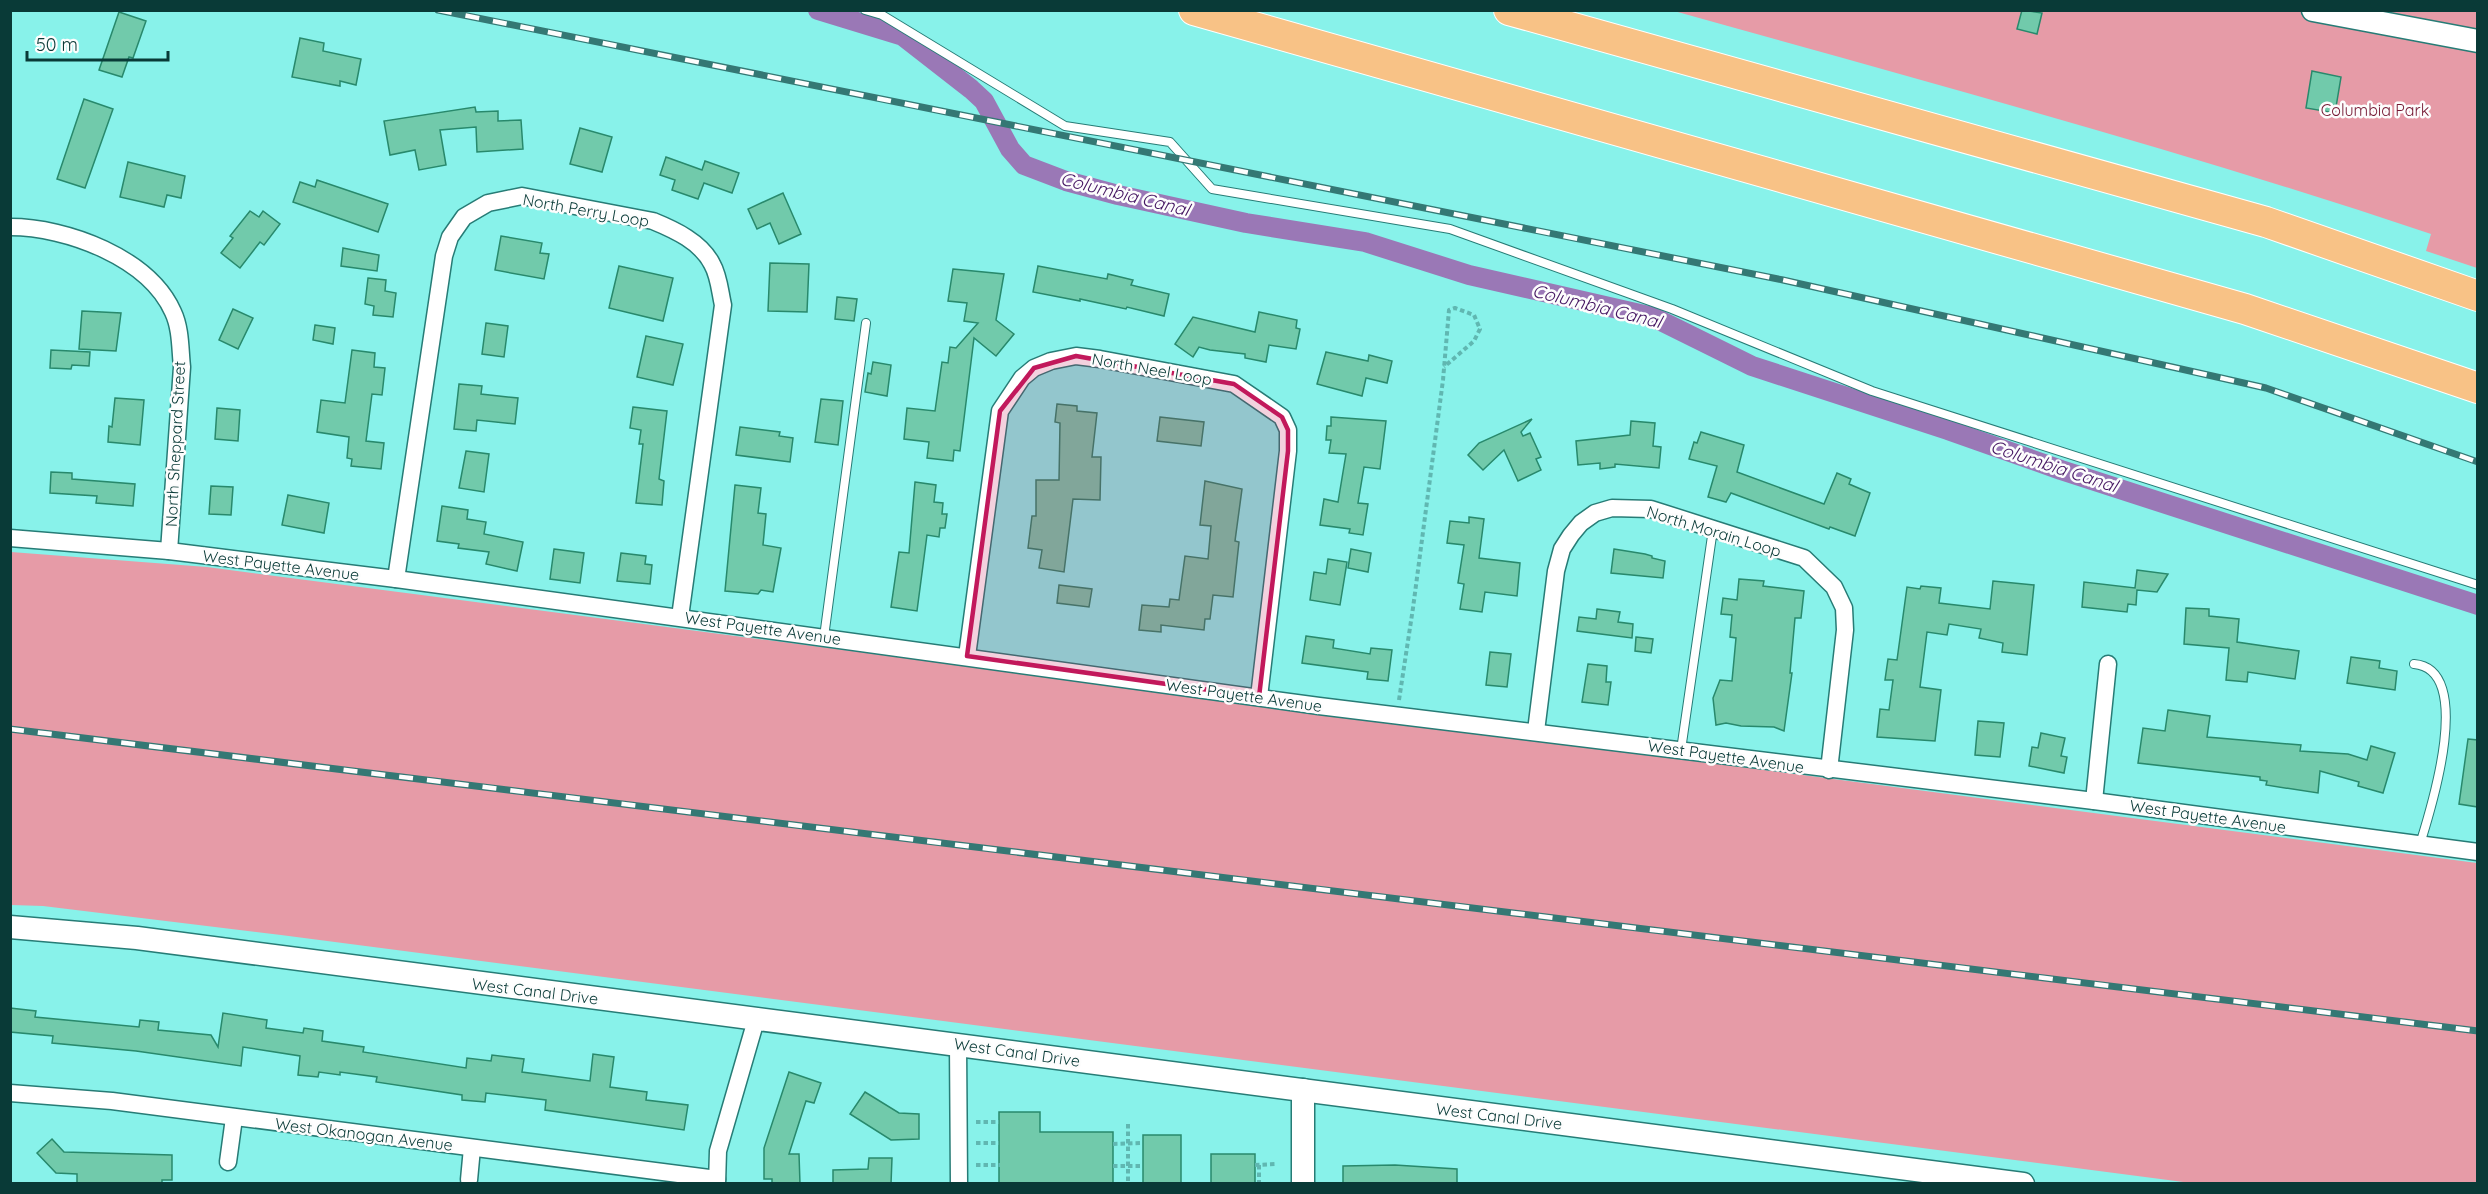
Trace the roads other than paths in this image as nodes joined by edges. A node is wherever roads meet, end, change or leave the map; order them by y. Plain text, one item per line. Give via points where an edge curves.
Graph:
1 (865, 10) edge
2 (1194, 10) edge
3 (1509, 10) edge
4 (2313, 10) edge
5 (2478, 41) edge
6 (10, 226) edge
7 (2478, 296) edge
8 (866, 323) dead end
9 (2478, 388) edge
10 (1713, 529) junction
11 (10, 538) edge
12 (168, 551) junction
13 (396, 579) junction
14 (2478, 585) edge
15 (680, 617) junction
16 (824, 637) junction
17 (967, 656) junction
18 (2108, 664) dead end
19 (2414, 664) dead end
20 (1259, 697) junction
21 (1536, 731) junction
22 (1681, 750) junction
23 (1829, 770) junction
24 (2094, 801) junction
25 (2420, 844) junction
26 (2478, 852) edge
27 (10, 927) edge
28 (756, 1020) junction
29 (958, 1044) junction
30 (1303, 1090) junction
31 (10, 1093) edge
32 (234, 1118) junction
33 (472, 1148) junction
34 (228, 1162) dead end
35 (469, 1180) dead end
36 (717, 1181) edge
37 (959, 1184) edge
38 (1303, 1184) edge
39 (2023, 1184) edge

1 - 14 lane via 882,15 1065,126 1170,142 1212,189 1450,229 1672,309 1872,391
2 - 9 highway via 2245,309
3 - 7 highway via 2266,222
4 - 5 street
6 - 12 street, North Sheppard Street via 64,233 120,258 161,290 174,313 182,366
8 - 16 lane
10 - 21 street, North Morain Loop via 1651,509 1626,507 1595,513 1581,523 1562,549 1556,571
10 - 22 lane
10 - 23 street, North Morain Loop via 1804,558 1834,588 1844,608 1845,630
11 - 12 street, West Payette Avenue
12 - 13 street, West Payette Avenue
13 - 15 street, West Payette Avenue
13 - 15 street, North Perry Loop via 450,237 465,217 488,203 522,196 673,229 698,246 713,265 723,305
15 - 16 street, West Payette Avenue
16 - 17 street, West Payette Avenue
17 - 20 street, West Payette Avenue
17 - 20 street, North Neel Loop via 1000,411 1022,378 1034,368 1076,356 1100,359 1234,384 1282,417 1288,430 1288,451
18 - 24 street
19 - 25 lane via 2435,676 2446,718 2445,748
20 - 21 street, West Payette Avenue
21 - 22 street, West Payette Avenue
22 - 23 street, West Payette Avenue
23 - 24 street, West Payette Avenue
24 - 25 street, West Payette Avenue
25 - 26 street, West Payette Avenue
27 - 28 street, West Canal Drive via 137,938
28 - 29 street, West Canal Drive
28 - 36 street via 718,1151
29 - 30 street, West Canal Drive
29 - 37 street
30 - 38 street
30 - 39 street, West Canal Drive
31 - 32 street, West Okanogan Avenue via 112,1101
32 - 33 street, West Okanogan Avenue
32 - 34 street
33 - 35 street
33 - 36 street, West Okanogan Avenue

